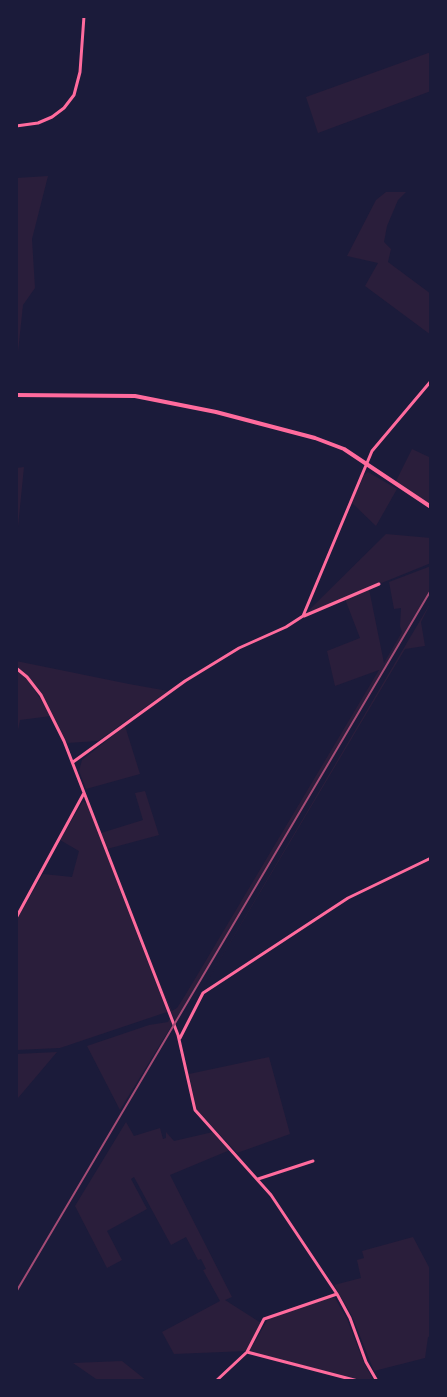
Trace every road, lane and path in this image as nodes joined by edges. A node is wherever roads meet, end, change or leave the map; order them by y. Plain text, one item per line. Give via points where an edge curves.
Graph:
1 (84, 16) edge
2 (16, 126) edge
3 (431, 381) edge
4 (16, 395) edge
5 (366, 463) junction
6 (431, 507) edge
7 (379, 584) dead end
8 (303, 616) junction
9 (16, 668) edge
10 (73, 762) junction
11 (84, 792) junction
12 (431, 858) edge
13 (16, 918) edge
14 (180, 1038) junction
15 (313, 1161) dead end
16 (258, 1179) junction
17 (337, 1294) junction
18 (247, 1352) junction
19 (216, 1381) edge
20 (358, 1381) edge
21 (376, 1381) edge

1 - 2 street via 80,72 74,95 52,117
3 - 5 street via 372,451
4 - 5 street via 96,394 165,401 315,438 344,449
5 - 6 street
5 - 8 street
7 - 8 street
8 - 10 street via 239,648 185,681
9 - 10 street via 41,695
10 - 11 street
11 - 13 street
11 - 14 street
12 - 14 street via 348,898 203,993
14 - 16 street via 195,1110
15 - 16 street
16 - 17 street
17 - 18 street via 264,1319
17 - 21 street
18 - 19 street
18 - 20 street

